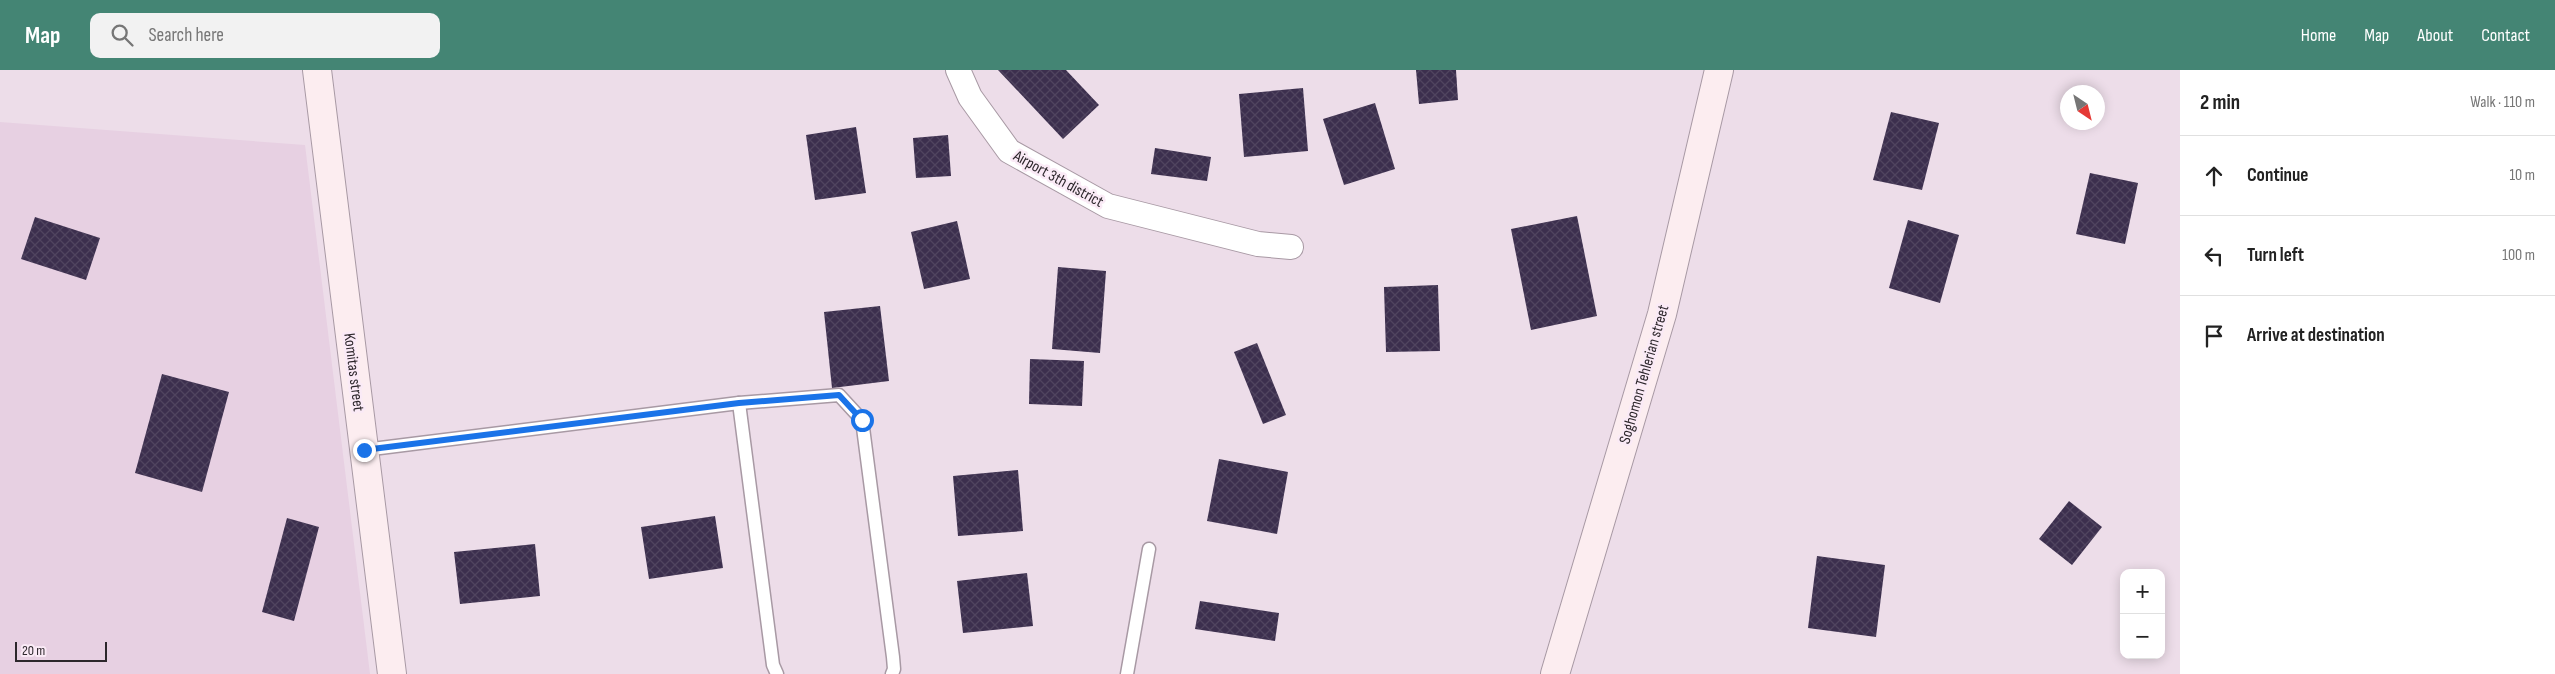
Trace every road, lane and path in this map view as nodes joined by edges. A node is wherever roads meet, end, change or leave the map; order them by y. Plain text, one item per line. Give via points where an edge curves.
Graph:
1 (317, 70) edge
2 (958, 70) edge
3 (1719, 70) edge
4 (1291, 247) dead end
5 (739, 403) junction
6 (364, 450) junction
7 (1149, 549) dead end
8 (392, 674) edge
9 (777, 674) edge
10 (892, 674) edge
11 (1127, 674) edge
12 (1555, 674) edge

1 - 6 street, Komitas street
2 - 4 street, Airport 3th district via 970,97 1009,151 1108,206 1258,244
3 - 12 street, Soghomon Tehlerian street via 1662,314
5 - 6 lane
5 - 9 lane via 773,665
5 - 10 lane via 839,395 862,420 893,657
6 - 8 street, Komitas street
7 - 11 lane

